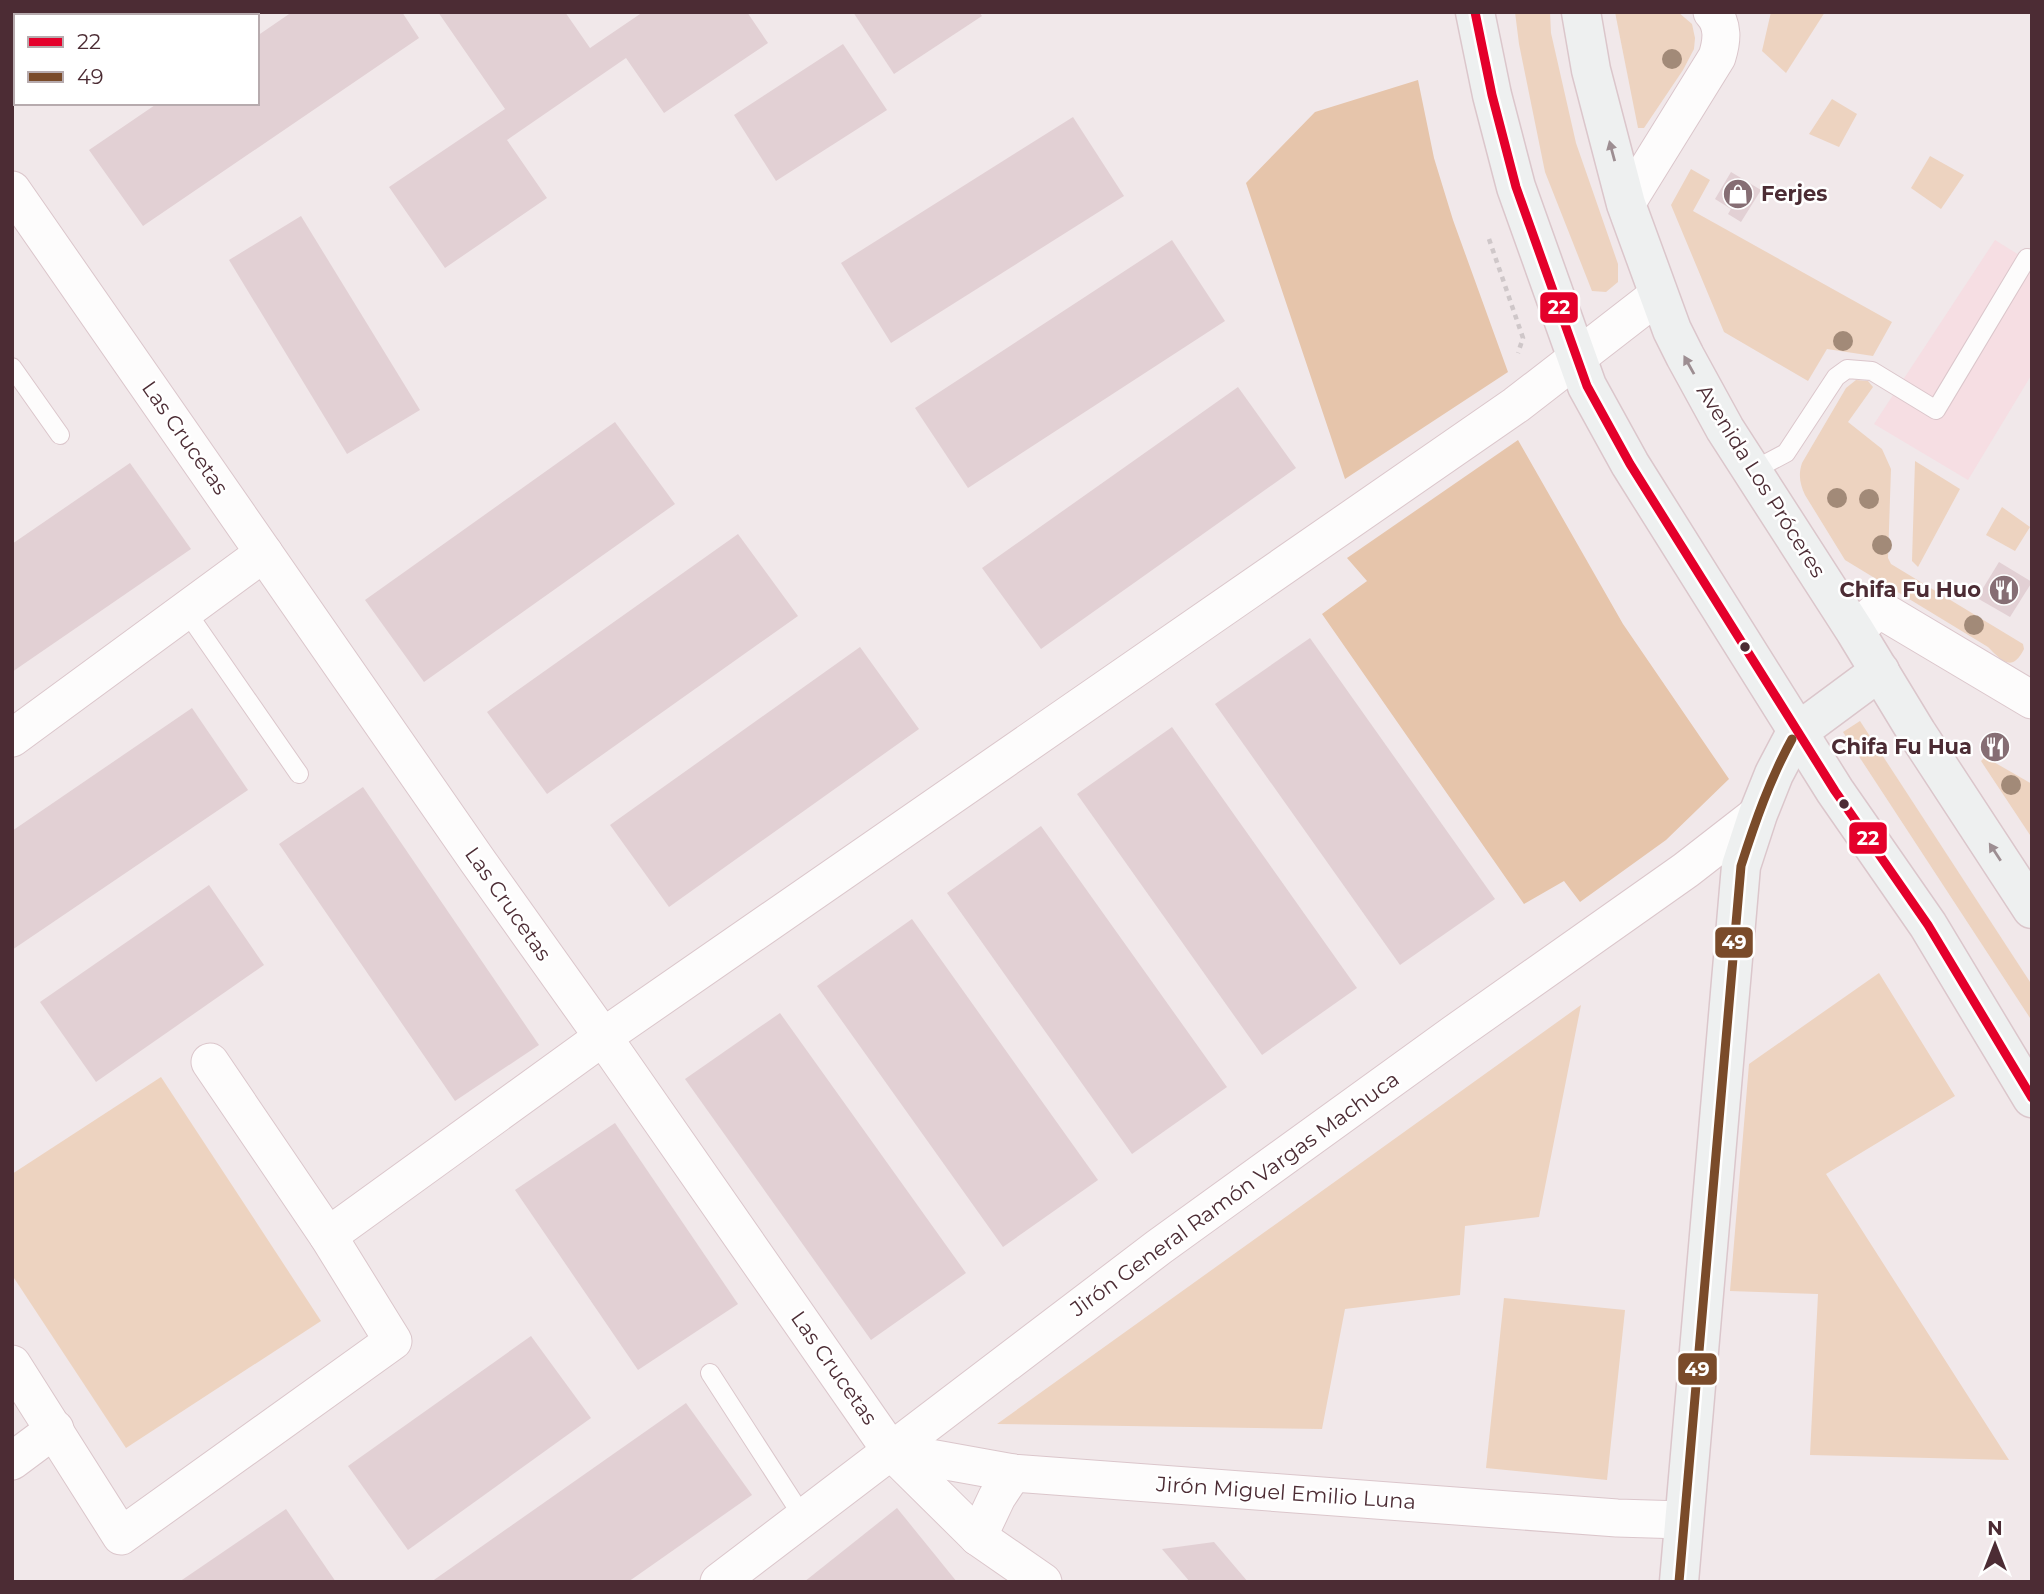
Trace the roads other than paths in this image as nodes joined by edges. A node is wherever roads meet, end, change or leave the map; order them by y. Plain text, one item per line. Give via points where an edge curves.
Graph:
1 (1475, 12) edge
2 (1581, 12) edge
3 (1712, 12) edge
4 (12, 190) edge
5 (1626, 204) junction
6 (2027, 258) dead end
7 (1658, 295) junction
8 (1576, 359) junction
9 (12, 367) edge
10 (60, 435) dead end
11 (1752, 471) junction
12 (264, 553) junction
13 (186, 611) junction
14 (1855, 631) junction
15 (1880, 671) junction
16 (2032, 701) edge
17 (1797, 731) junction
18 (12, 737) edge
19 (299, 774) dead end
20 (1758, 814) junction
21 (2032, 909) edge
22 (603, 1037) junction
23 (210, 1062) dead end
24 (2032, 1098) edge
25 (328, 1237) junction
26 (12, 1364) edge
27 (710, 1373) dead end
28 (55, 1429) junction
29 (891, 1451) junction
30 (12, 1461) edge
31 (1013, 1473) junction
32 (803, 1517) junction
33 (1683, 1520) junction
34 (978, 1537) junction
35 (719, 1582) edge
36 (1043, 1582) edge
37 (1679, 1582) edge

1 - 8 main road via 1516,187
5 -> 2 main road, Avenida Los Próceres
3 - 5 street via 1721,29 1717,57
4 - 12 street, Las Crucetas
5 - 7 main road, Avenida Los Próceres
6 - 11 lane via 1936,410 1872,371 1847,369 1836,377 1787,453
7 - 8 street
11 -> 7 main road, Avenida Los Próceres via 1685,356
8 - 17 main road via 1630,464
8 - 22 street
9 - 10 lane
11 - 14 main road, Avenida Los Próceres
12 - 13 street
12 - 22 street, Las Crucetas
13 - 18 street
13 - 19 lane
14 - 15 main road, Avenida Los Próceres
14 - 16 street via 1879,609
15 - 17 main road
21 -> 15 main road, Avenida Los Próceres
17 - 20 main road
17 - 24 main road via 1928,925
20 - 29 street, Jirón General Ramón Vargas Machuca via 1159,1247
20 - 33 main road via 1741,866
22 - 25 street
22 - 29 street, Las Crucetas
23 - 25 street
25 - 28 street via 393,1341 121,1536
26 - 28 street
27 - 32 lane
28 - 30 street
29 - 31 street, Jirón Miguel Emilio Luna
29 - 32 street, Jirón General Ramón Vargas Machuca
29 - 34 street, Las Crucetas
31 - 33 street, Jirón Miguel Emilio Luna
31 - 34 street
32 - 35 street, Jirón General Ramón Vargas Machuca
33 - 37 main road
34 - 36 street, Las Crucetas

